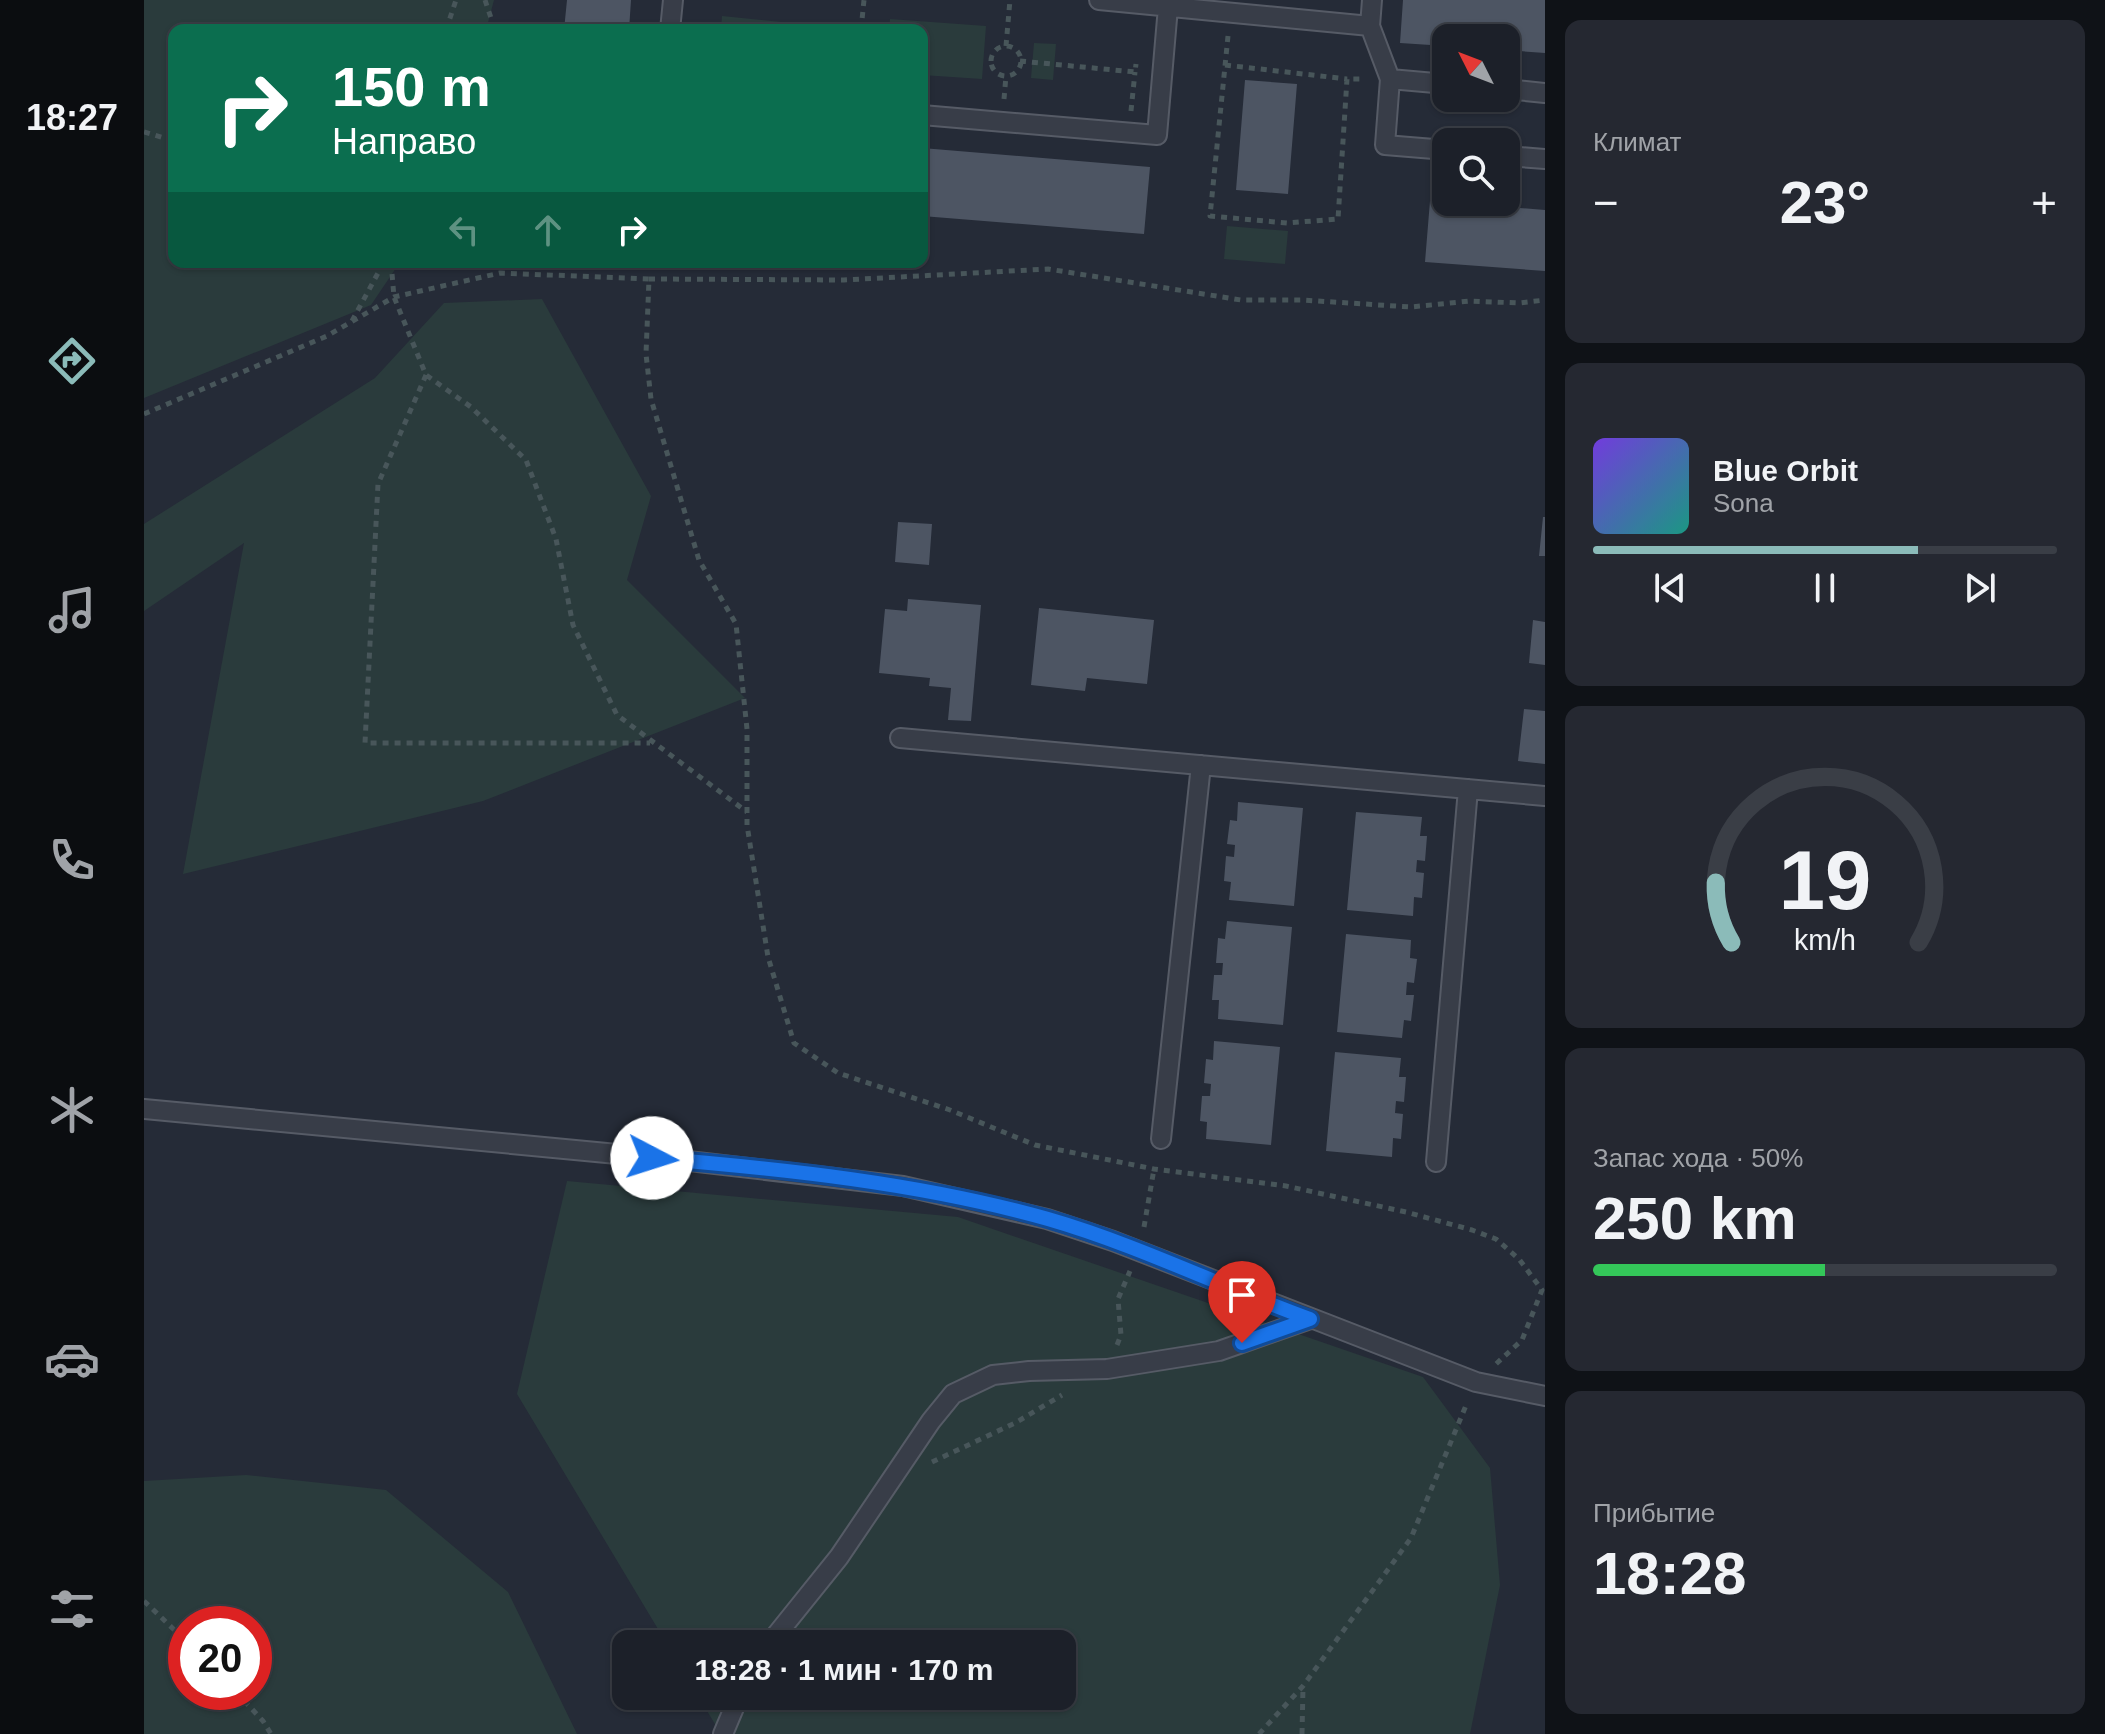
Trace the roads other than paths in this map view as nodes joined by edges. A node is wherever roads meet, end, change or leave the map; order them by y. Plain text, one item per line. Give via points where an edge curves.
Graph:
1 (673, 0) edge
2 (1099, 0) edge
3 (1372, 0) edge
4 (1168, 7) junction
5 (671, 24) edge
6 (1370, 26) junction
7 (1390, 79) junction
8 (1432, 83) edge
9 (1520, 90) edge
10 (1545, 93) edge
11 (928, 115) edge
12 (1432, 149) edge
13 (1520, 157) edge
14 (1545, 159) edge
15 (900, 738) dead end
16 (1201, 765) junction
17 (1468, 789) junction
18 (1545, 796) edge
19 (144, 1109) edge
20 (1161, 1139) dead end
21 (1436, 1162) dead end
22 (1310, 1319) junction
23 (1545, 1396) edge
24 (780, 1630) edge
25 (733, 1710) edge
26 (723, 1734) edge

1 - 5 lane
2 - 4 lane
3 - 6 lane
4 - 6 lane
4 - 11 lane via 1157,135
6 - 7 lane
7 - 8 lane
7 - 12 lane via 1385,145
9 - 10 lane
13 - 14 lane
15 - 16 lane
16 - 17 lane
16 - 20 lane
17 - 18 lane
17 - 21 lane
19 - 22 lane via 903,1186 1047,1219
22 - 23 lane via 1476,1382
22 - 24 lane via 1219,1351 1107,1369 993,1375 953,1394 839,1557
25 - 26 lane

